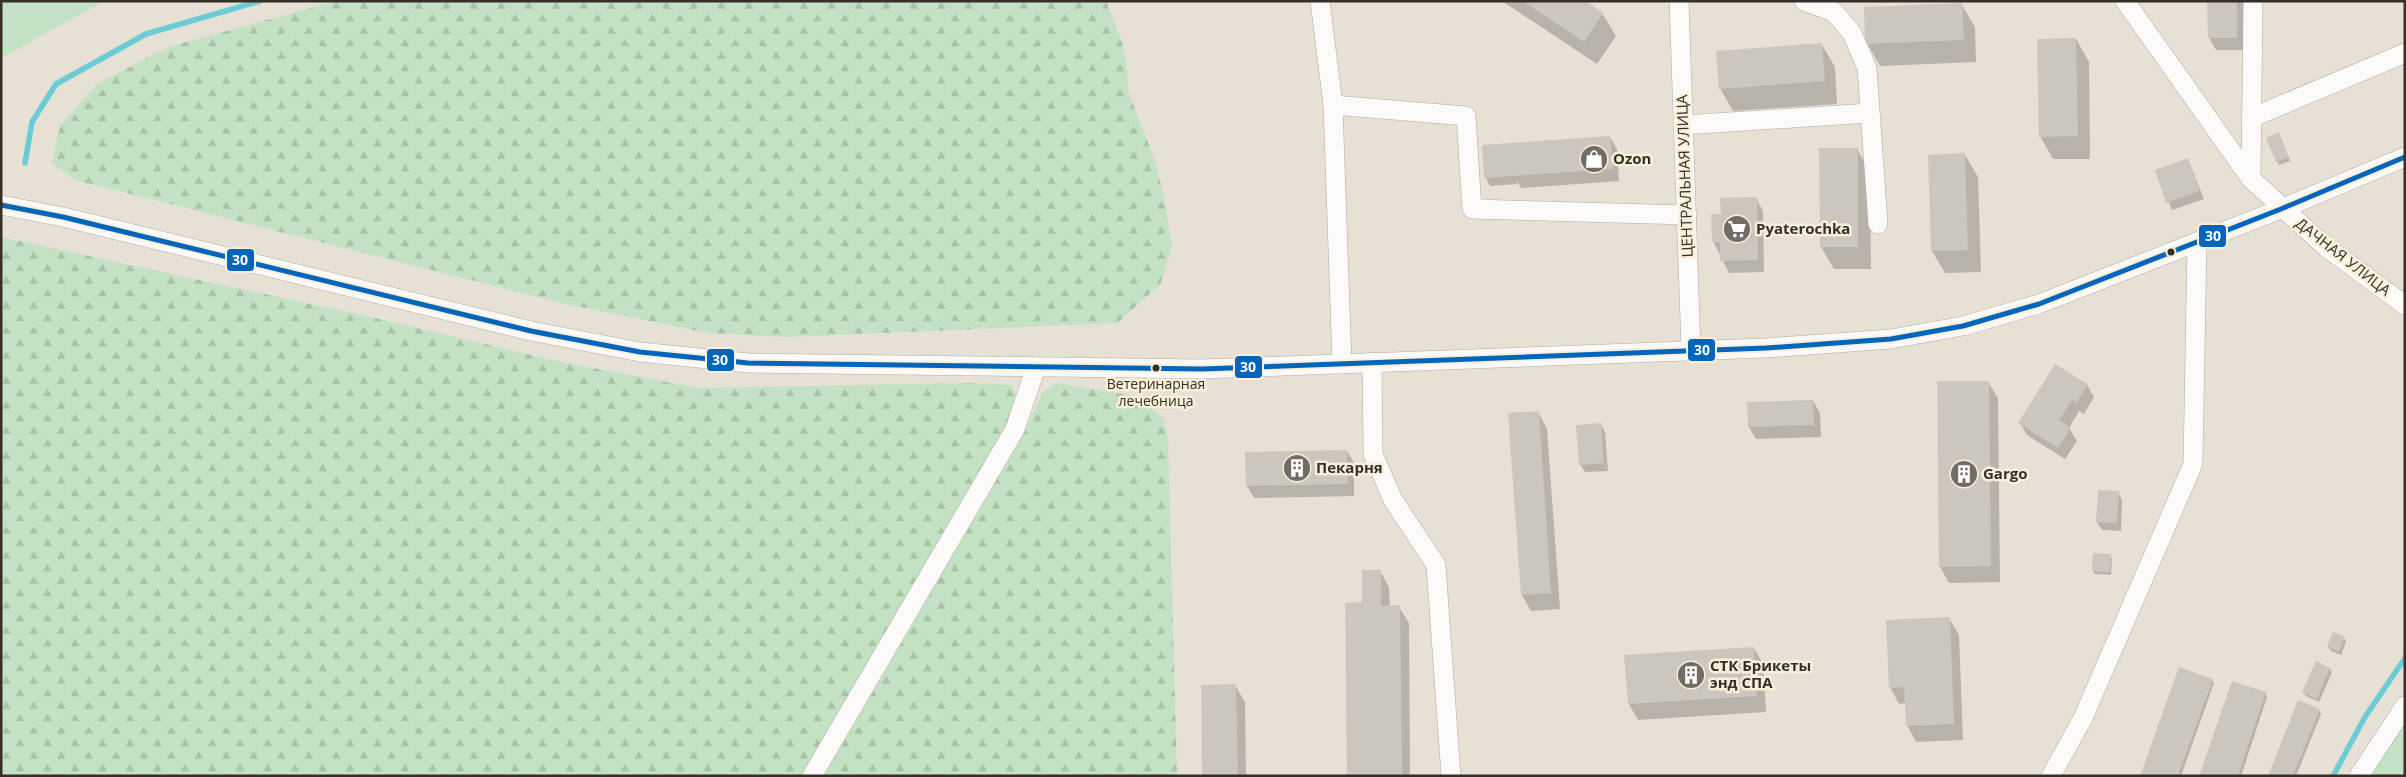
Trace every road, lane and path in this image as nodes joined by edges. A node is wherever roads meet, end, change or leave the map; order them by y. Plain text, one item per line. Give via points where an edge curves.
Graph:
1 (1320, 1) edge
2 (1678, 1) edge
3 (2124, 1) edge
4 (2252, 1) edge
5 (1813, 2) edge
6 (2405, 53) edge
7 (1333, 105) junction
8 (1870, 113) junction
9 (2251, 118) junction
10 (1683, 125) junction
11 (2405, 157) edge
12 (2251, 179) junction
13 (1, 205) edge
14 (2281, 209) junction
15 (1687, 215) junction
16 (1878, 224) dead end
17 (2196, 242) junction
18 (2405, 305) edge
19 (1692, 350) junction
20 (1372, 362) junction
21 (1342, 364) junction
22 (1036, 367) junction
23 (2405, 706) edge
24 (812, 776) edge
25 (1451, 776) edge
26 (2051, 776) edge
27 (2359, 776) edge

1 - 7 street
2 - 10 street, ЦЕНТРАЛЬНАЯ УЛИЦА
3 - 12 street
4 - 9 street
5 - 8 street via 1834,12 1852,33 1867,68
6 - 9 street
7 - 15 street via 1466,116 1472,209
7 - 21 street
8 - 10 street
8 - 16 street
9 - 12 street
10 - 15 street, ЦЕНТРАЛЬНАЯ УЛИЦА
11 - 14 street
12 - 14 street
13 - 22 street via 63,217 531,331 640,352 748,363
14 - 17 street
14 - 18 street, ДАЧНАЯ УЛИЦА
15 - 19 street, ЦЕНТРАЛЬНАЯ УЛИЦА
17 - 19 street via 2038,304 1964,326 1892,339
17 - 26 street via 2193,464 2083,718
19 - 20 street
20 - 21 street
20 - 25 street via 1374,454 1393,500 1436,565
21 - 22 street via 1202,369
22 - 24 street via 1015,429
23 - 27 street

